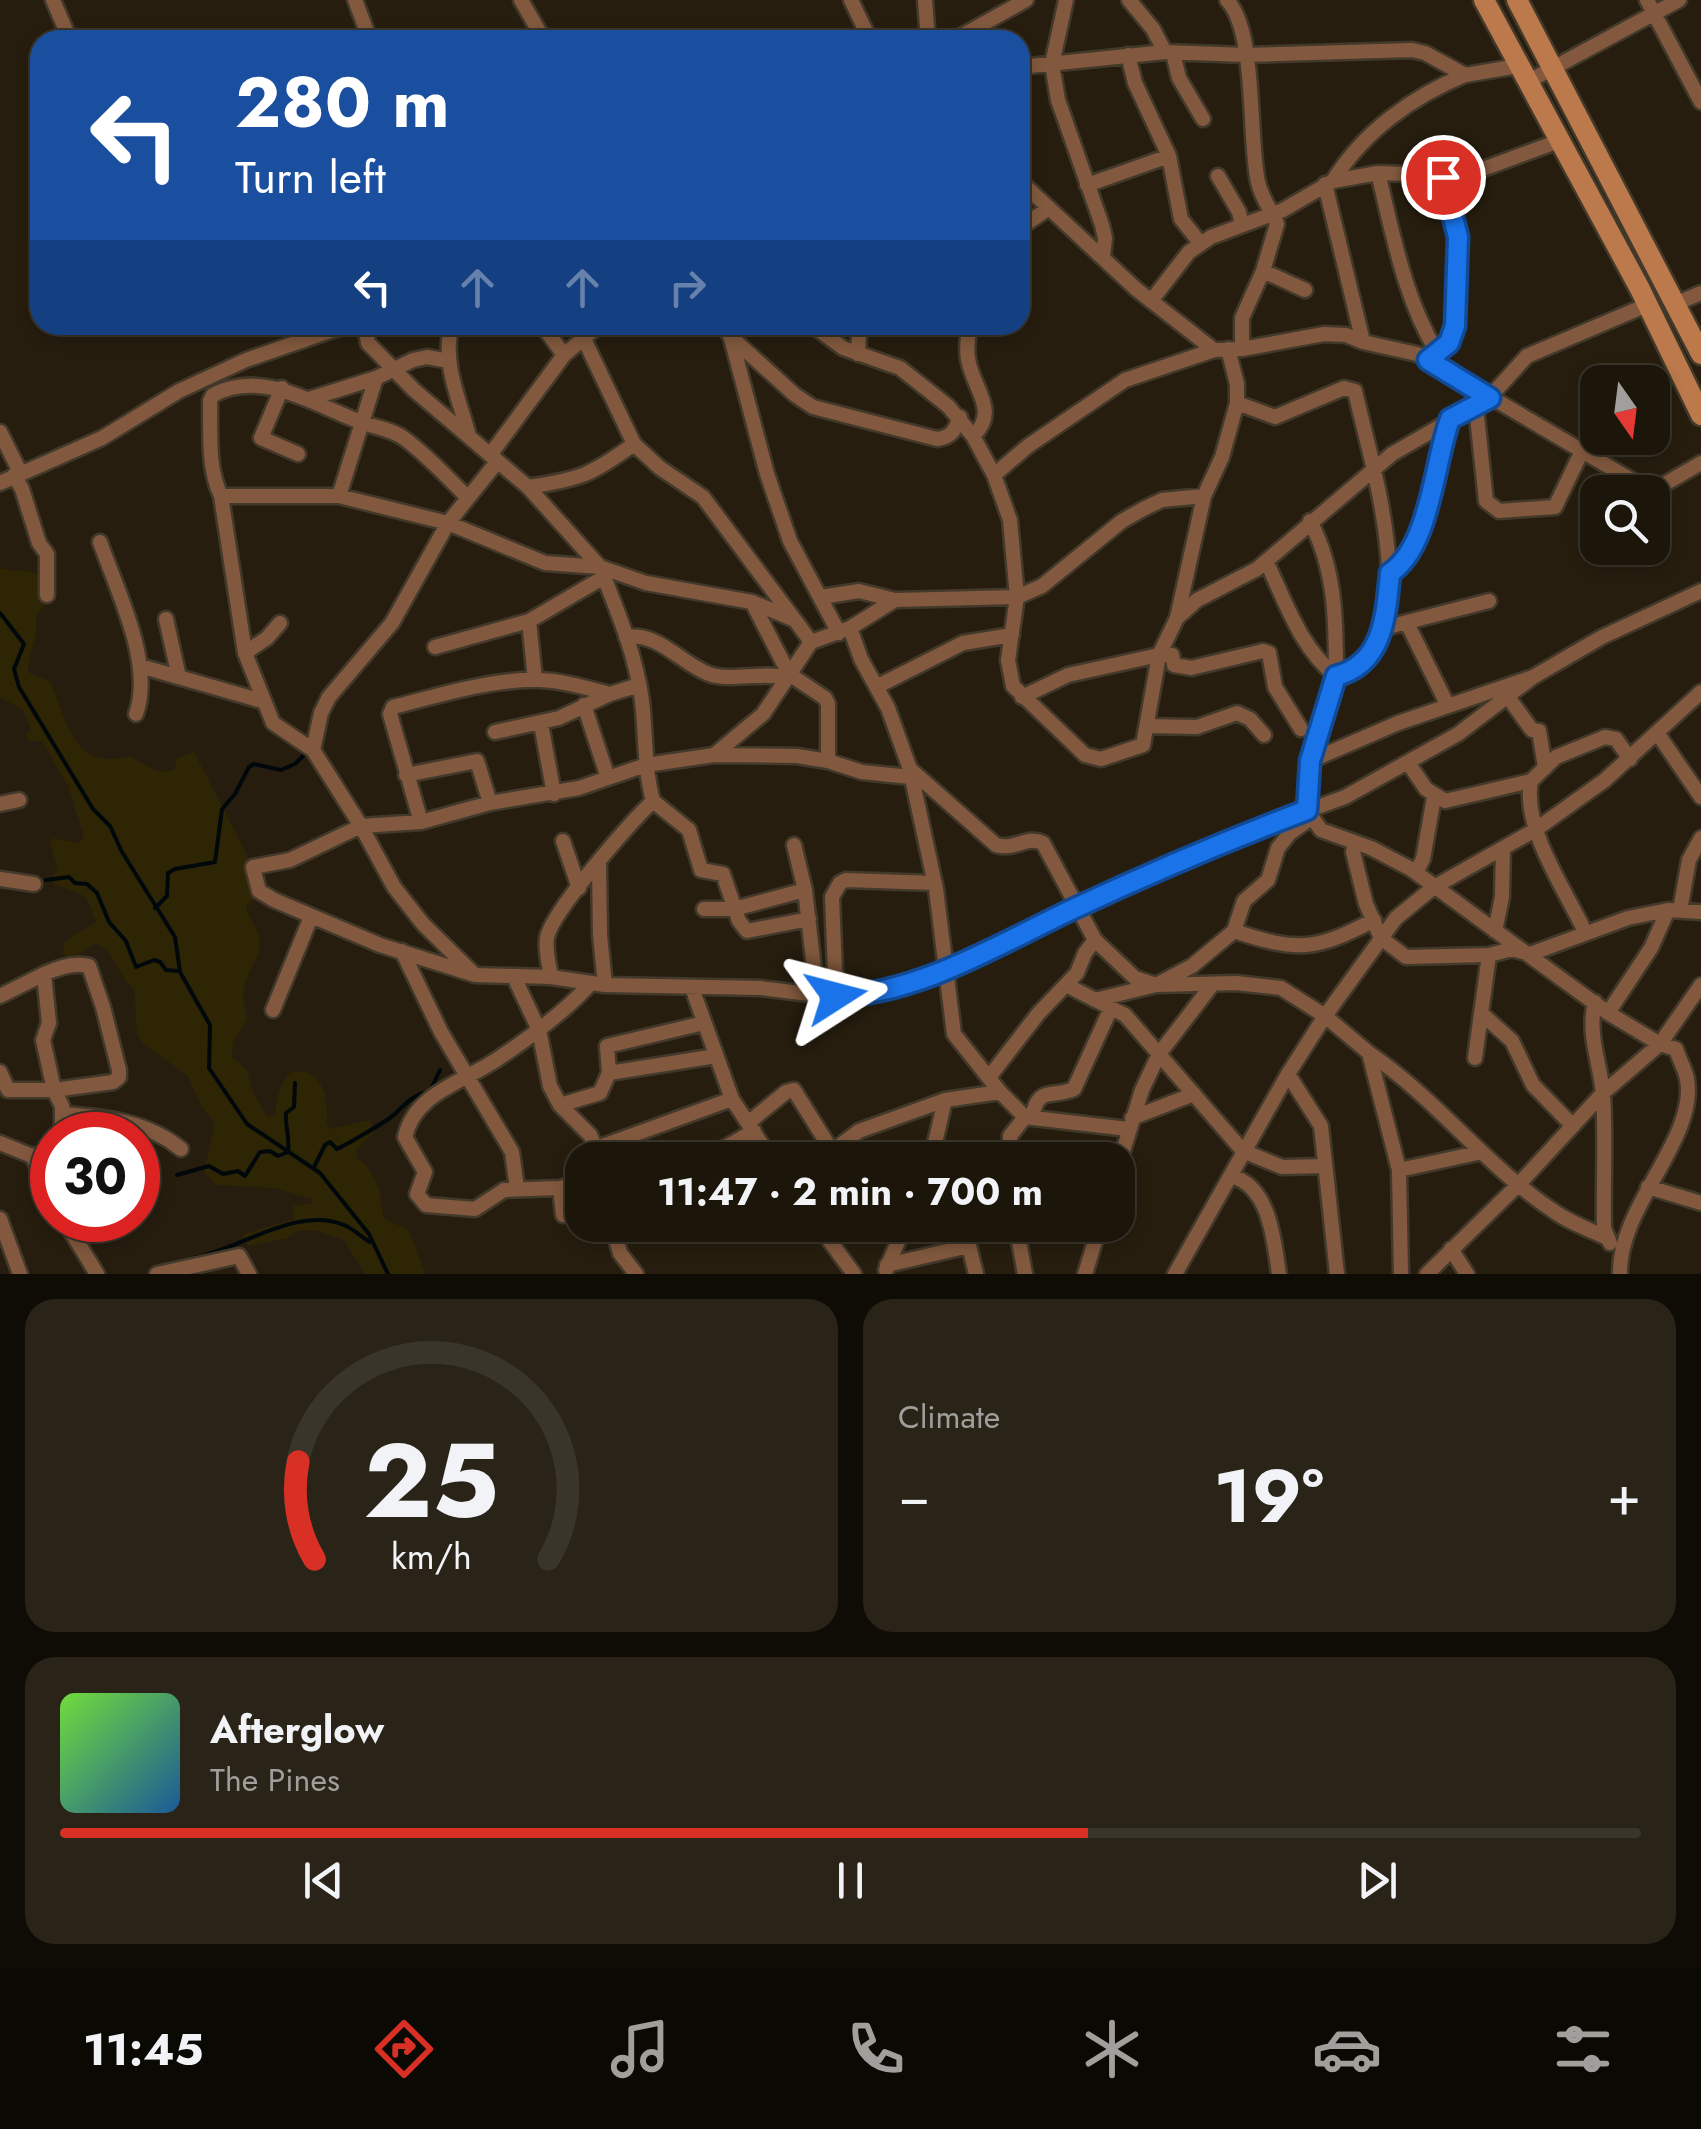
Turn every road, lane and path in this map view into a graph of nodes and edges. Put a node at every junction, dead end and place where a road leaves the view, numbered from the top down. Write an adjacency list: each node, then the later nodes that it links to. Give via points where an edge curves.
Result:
1 (53, 0): 14 (street)
2 (355, 0): 15 (street)
3 (521, 0): 16 (street)
4 (851, 0): 17 (street)
5 (925, 0): 18 (street)
6 (1026, 0): 19 (street)
7 (1066, 0): 23 (street)
8 (1129, 0): 20 (street)
9 (1227, 0): 22 (street)
10 (1484, 0): 26 (main road)
11 (1518, 0): 25 (main road)
12 (1680, 0): 13 (street)
13 (1651, 6): 25 (street); 28 (street)
14 (66, 30)
15 (366, 30)
16 (538, 30)
17 (865, 30)
18 (927, 30)
19 (972, 30)
20 (1170, 52): 21 (street); 22 (street); 29 (street)
21 (1128, 54): 23 (street); 31 (street)
22 (1246, 55): 27 (street, via 1412,50); 39 (street, via 1257,180)
23 (1052, 64): 24 (street); 36 (street)
24 (1030, 65)
25 (1552, 68): 26 (street); 49 (main road)
26 (1523, 74): 27 (street); 30 (main road)
27 (1465, 75): 35 (street, via 1390,119)
28 (1701, 102)
29 (1204, 119)
30 (1559, 141): 34 (street, via 1480,171); 48 (main road)
31 (1169, 156): 36 (street); 42 (street, via 1181,218)
32 (1378, 173): 34 (street); 35 (street); 66 (street, via 1408,291)
33 (1218, 176): 41 (street)
34 (1443, 177): 66 (street, via 1458,237 1454,335)
35 (1329, 182): 39 (street); 61 (street)
36 (1087, 185): 43 (street, via 1105,238)
37 (1030, 190): 38 (street)
38 (1049, 208): 40 (street); 43 (street)
39 (1273, 214): 41 (street); 44 (street, via 1277,224)
40 (1030, 221)
41 (1242, 225): 42 (street)
42 (1200, 244): 47 (street)
43 (1102, 257): 47 (street)
44 (1263, 271): 45 (street); 62 (street)
45 (1306, 290)
46 (1701, 293): 49 (street)
47 (1151, 301): 62 (street)
48 (1647, 304): 73 (street, via 1528,356); 74 (main road)
49 (1675, 304): 64 (main road)
50 (319, 335): 90 (street, via 246,360 92,443)
51 (367, 335): 68 (street)
52 (451, 335): 67 (street)
53 (549, 335): 65 (street)
54 (587, 335): 60 (street)
55 (729, 335): 104 (street, via 790,541)
56 (732, 335): 75 (street, via 813,407 937,439 947,438)
57 (825, 335): 63 (street)
58 (860, 335): 63 (street)
59 (969, 335): 80 (street, via 968,362 986,412)
60 (584, 338): 65 (street); 81 (street)
61 (1363, 342): 62 (street, via 1324,334); 66 (street)
62 (1228, 350): 72 (street); 89 (street, via 1124,380)
63 (858, 354): 75 (street, via 900,368)
64 (1701, 354)
65 (564, 355): 86 (street)
66 (1433, 356): 73 (street)
67 (449, 361): 68 (street, via 427,357); 79 (street)
68 (394, 370): 69 (street); 79 (street)
69 (376, 378): 71 (street); 77 (street)
70 (282, 388): 71 (street); 83 (street, via 261,438); 92 (street, via 213,395 210,447)
71 (309, 399): 77 (street)
72 (1238, 403): 88 (street, via 1275,417 1350,388); 94 (street)
73 (1483, 403): 76 (street); 82 (street); 84 (street, via 1486,501 1499,511 1555,507)
74 (1701, 414)
75 (960, 417): 80 (street)
76 (1450, 419): 88 (street); 101 (street, via 1415,546)
77 (362, 423): 93 (street); 95 (street, via 407,440)
78 (0, 432): 90 (street)
79 (470, 436): 86 (street)
80 (972, 436): 89 (street)
81 (634, 444): 91 (street, via 593,473); 111 (street, via 714,509)
82 (1580, 448)
83 (298, 454)
84 (1580, 455)
85 (1593, 455): 87 (street, via 1648,488)
86 (494, 458): 91 (street); 95 (street)
87 (1701, 463)
88 (1371, 471): 96 (street); 101 (street)
89 (994, 476): 105 (street, via 1010,520)
90 (11, 477): 103 (street, via 47,554)
91 (528, 487): 100 (street)
92 (221, 496): 93 (street); 121 (street)
93 (339, 496): 97 (street)
94 (1204, 496): 105 (street, via 1145,508 1042,586); 109 (street)
95 (468, 498): 97 (street)
96 (1310, 521): 99 (street); 125 (street, via 1332,578)
97 (448, 523): 100 (street, via 545,563); 145 (street, via 392,624 325,704)
98 (100, 542): 123 (street)
99 (1266, 561): 109 (street); 125 (street, via 1306,642)
100 (602, 572): 108 (street); 112 (street); 118 (street)
101 (1390, 573): 115 (street)
102 (1701, 591): 127 (street)
103 (47, 595)
104 (820, 596): 106 (street, via 858,592); 116 (street)
105 (1017, 597): 106 (street); 117 (street)
106 (895, 600): 116 (street)
107 (1489, 601): 114 (street)
108 (752, 602): 111 (street); 124 (street)
109 (1177, 618): 122 (street)
110 (166, 619): 126 (street)
111 (795, 620): 119 (street)
112 (528, 621): 120 (street); 128 (street)
113 (280, 623): 121 (street)
114 (1408, 623): 115 (street); 136 (street)
115 (1384, 628): 125 (street, via 1364,663)
116 (845, 630): 119 (street); 130 (street)
117 (1012, 635): 130 (street, via 963,643); 133 (street, via 1008,671)
118 (626, 637): 124 (street, via 648,636 714,676); 129 (street)
119 (811, 642): 124 (street)
120 (435, 646)
121 (244, 653): 135 (street)
122 (1159, 655): 133 (street, via 1068,675); 140 (street); 141 (street, via 1172,655 1179,668 1269,654 1276,688)
123 (140, 666): 126 (street); 138 (street)
124 (788, 676): 146 (street, via 763,714); 148 (street, via 828,704)
125 (1336, 676): 149 (street)
126 (179, 677): 135 (street)
127 (1533, 677): 134 (street); 136 (street)
128 (534, 680): 132 (street); 154 (street, via 393,707)
129 (639, 686): 132 (street); 151 (street)
130 (878, 686): 153 (street)
131 (1701, 692): 143 (street)
132 (610, 694): 137 (street)
133 (1022, 697): 140 (street, via 1085,756 1144,745)
134 (1508, 697): 150 (street); 152 (street, via 1532,730 1539,730)
135 (262, 701): 145 (street, via 273,723)
136 (1447, 704): 149 (street)
137 (584, 705): 139 (street); 155 (street)
138 (136, 714)
139 (541, 724): 142 (street); 157 (street)
140 (1148, 726): 144 (street, via 1197,727 1237,712)
141 (1301, 729)
142 (495, 732)
143 (1658, 734): 147 (street); 159 (street)
144 (1264, 735)
145 (313, 750): 166 (street)
146 (714, 755): 148 (street); 151 (street)
147 (1630, 758): 152 (street, via 1616,739 1606,737); 167 (street)
148 (828, 761): 153 (street, via 862,772)
149 (1310, 761): 164 (street)
150 (1409, 764): 158 (street); 164 (street)
151 (646, 766): 155 (street); 161 (street)
152 (1545, 767): 156 (street)
153 (910, 773): 176 (street); 181 (street, via 996,845 1044,843)
154 (406, 774): 163 (street, via 477,761); 165 (street)
155 (608, 778): 157 (street)
156 (1531, 781): 158 (street, via 1456,801); 167 (street)
157 (554, 794): 163 (street)
158 (1434, 796): 174 (street, via 1423,859)
159 (1701, 797)
160 (19, 800): 162 (street)
161 (653, 801): 173 (street); 183 (street, via 689,830 701,870 722,874)
162 (0, 804)
163 (490, 804): 165 (street)
164 (1309, 814): 170 (street, via 1321,830); 181 (street, via 1242,835); 189 (street, via 1278,848 1268,880 1244,901)
165 (421, 822): 166 (street)
166 (360, 826): 186 (street, via 290,860 253,866 259,891); 199 (street, via 394,888)
167 (1535, 830): 172 (street); 191 (street)
168 (1701, 838): 184 (street)
169 (562, 841): 179 (street)
170 (1355, 843): 174 (street); 188 (street)
171 (794, 845): 180 (street)
172 (1504, 848): 178 (street); 190 (street)
173 (599, 862): 179 (street); 202 (street)
174 (1411, 868): 178 (street)
175 (0, 879): 177 (street)
176 (935, 883): 197 (street); 210 (street, via 840,882 832,896)
177 (34, 884)
178 (1434, 887): 190 (street); 192 (street)
179 (578, 888): 200 (street, via 550,928)
180 (805, 890): 183 (street); 187 (street)
181 (1078, 907): 193 (street); 197 (street)
182 (704, 909): 183 (street)
183 (734, 910): 187 (street, via 747,931)
184 (1674, 910): 185 (street); 191 (street); 215 (street)
185 (1701, 912)
186 (311, 917): 194 (street); 214 (street)
187 (808, 918): 208 (street)
188 (1374, 920): 189 (street, via 1305,947); 192 (street)
189 (1234, 931): 205 (street)
190 (1495, 931): 195 (street)
191 (1585, 932): 195 (street)
192 (1381, 938): 196 (street, via 1406,957); 217 (street)
193 (1096, 940): 203 (street); 205 (street, via 1135,978)
194 (402, 951): 199 (street); 228 (street)
195 (1530, 954): 196 (street, via 1512,949); 212 (street)
196 (1489, 956): 216 (street)
197 (945, 970): 210 (street, via 866,994); 229 (street, via 954,1034)
198 (44, 974): 209 (street); 231 (street, via 49,1023 42,1040); 231 (street, via 76,964 92,970 119,1070 113,1082)
199 (475, 975): 201 (street)
200 (550, 977): 201 (street); 202 (street)
201 (514, 978): 219 (street)
202 (598, 984): 206 (street); 219 (street)
203 (1066, 985): 211 (street); 229 (street)
204 (1212, 985): 205 (street); 217 (street, via 1282,988); 222 (street)
205 (1156, 986): 211 (street)
206 (692, 988): 208 (street); 218 (street)
207 (1699, 990): 220 (street)
208 (817, 995): 210 (street)
209 (0, 996)
210 (836, 996)
211 (1095, 1000): 213 (street)
212 (1595, 1002): 215 (street); 234 (street, via 1592,1038)
213 (1111, 1008): 222 (street); 240 (street, via 1074,1089 1042,1095)
214 (273, 1010)
215 (1608, 1012): 220 (street)
216 (1481, 1013): 224 (street); 242 (street, via 1512,1041 1534,1085)
217 (1324, 1016): 221 (street); 227 (street)
218 (704, 1023): 223 (street); 226 (street, via 607,1046)
219 (538, 1030): 228 (street); 238 (street)
220 (1660, 1044): 230 (street, via 1676,1050); 234 (street)
221 (1369, 1053): 257 (street); 260 (street)
222 (1159, 1054): 235 (street); 241 (street)
223 (716, 1056): 226 (street); 236 (street)
224 (1475, 1058)
225 (0, 1072): 231 (street, via 8,1090)
226 (609, 1074): 238 (street, via 600,1094)
227 (1288, 1074): 256 (street); 259 (street, via 1321,1126)
228 (467, 1076): 265 (street, via 512,1152); 265 (street, via 426,1100 405,1132 426,1175 418,1199 474,1209)
229 (990, 1076): 233 (street)
230 (1687, 1079): 232 (street); 264 (street, via 1685,1113)
231 (54, 1090): 239 (street)
232 (1701, 1090)
233 (1000, 1092): 237 (street); 240 (street)
234 (1603, 1092): 242 (street); 270 (street)
235 (1194, 1094): 241 (street); 256 (street)
236 (732, 1099): 243 (street); 246 (street)
237 (946, 1100): 250 (street); 251 (street)
238 (560, 1105): 245 (street)
239 (61, 1112)
240 (1028, 1117): 241 (street); 252 (street)
241 (1130, 1124): 253 (street)
242 (1572, 1126): 262 (street)
243 (751, 1127): 247 (street); 248 (street); 249 (street, via 794,1090)
244 (160, 1137): 255 (street)
245 (593, 1142)
246 (628, 1142)
247 (729, 1142)
248 (761, 1142)
249 (820, 1142)
250 (844, 1142)
251 (936, 1142)
252 (1010, 1142)
253 (1125, 1142)
254 (0, 1143): 258 (street)
255 (181, 1149)
256 (1243, 1151): 259 (street, via 1282,1167); 261 (street)
257 (1482, 1152): 260 (street); 262 (street)
258 (30, 1155)
259 (1324, 1166): 293 (street)
260 (1399, 1170): 294 (street)
261 (1231, 1176): 291 (street); 292 (street, via 1244,1180 1260,1201 1273,1230)
262 (1518, 1184): 270 (street); 279 (street)
263 (565, 1187): 266 (street)
264 (1648, 1187): 267 (street); 280 (street)
265 (516, 1188): 266 (street)
266 (560, 1188): 268 (street)
267 (1701, 1203)
268 (565, 1215)
269 (0, 1219): 282 (street)
270 (1607, 1238): 280 (street)
271 (77, 1242): 283 (street)
272 (617, 1242): 286 (street)
273 (830, 1242): 287 (street)
274 (898, 1242): 281 (street)
275 (968, 1242): 278 (street)
276 (1019, 1242): 289 (street)
277 (1095, 1242): 290 (street)
278 (969, 1246): 281 (street); 288 (street)
279 (1452, 1249): 295 (street); 296 (street)
280 (1619, 1256): 297 (street)
281 (886, 1270)
282 (20, 1274)
283 (97, 1274)
284 (157, 1274): 285 (street, via 239,1256)
285 (249, 1274)
286 (636, 1274)
287 (854, 1274)
288 (976, 1274)
289 (1025, 1274)
290 (1085, 1274)
291 (1174, 1274)
292 (1279, 1274)
293 (1337, 1274)
294 (1401, 1274)
295 (1427, 1274)
296 (1467, 1274)
297 (1620, 1274)

